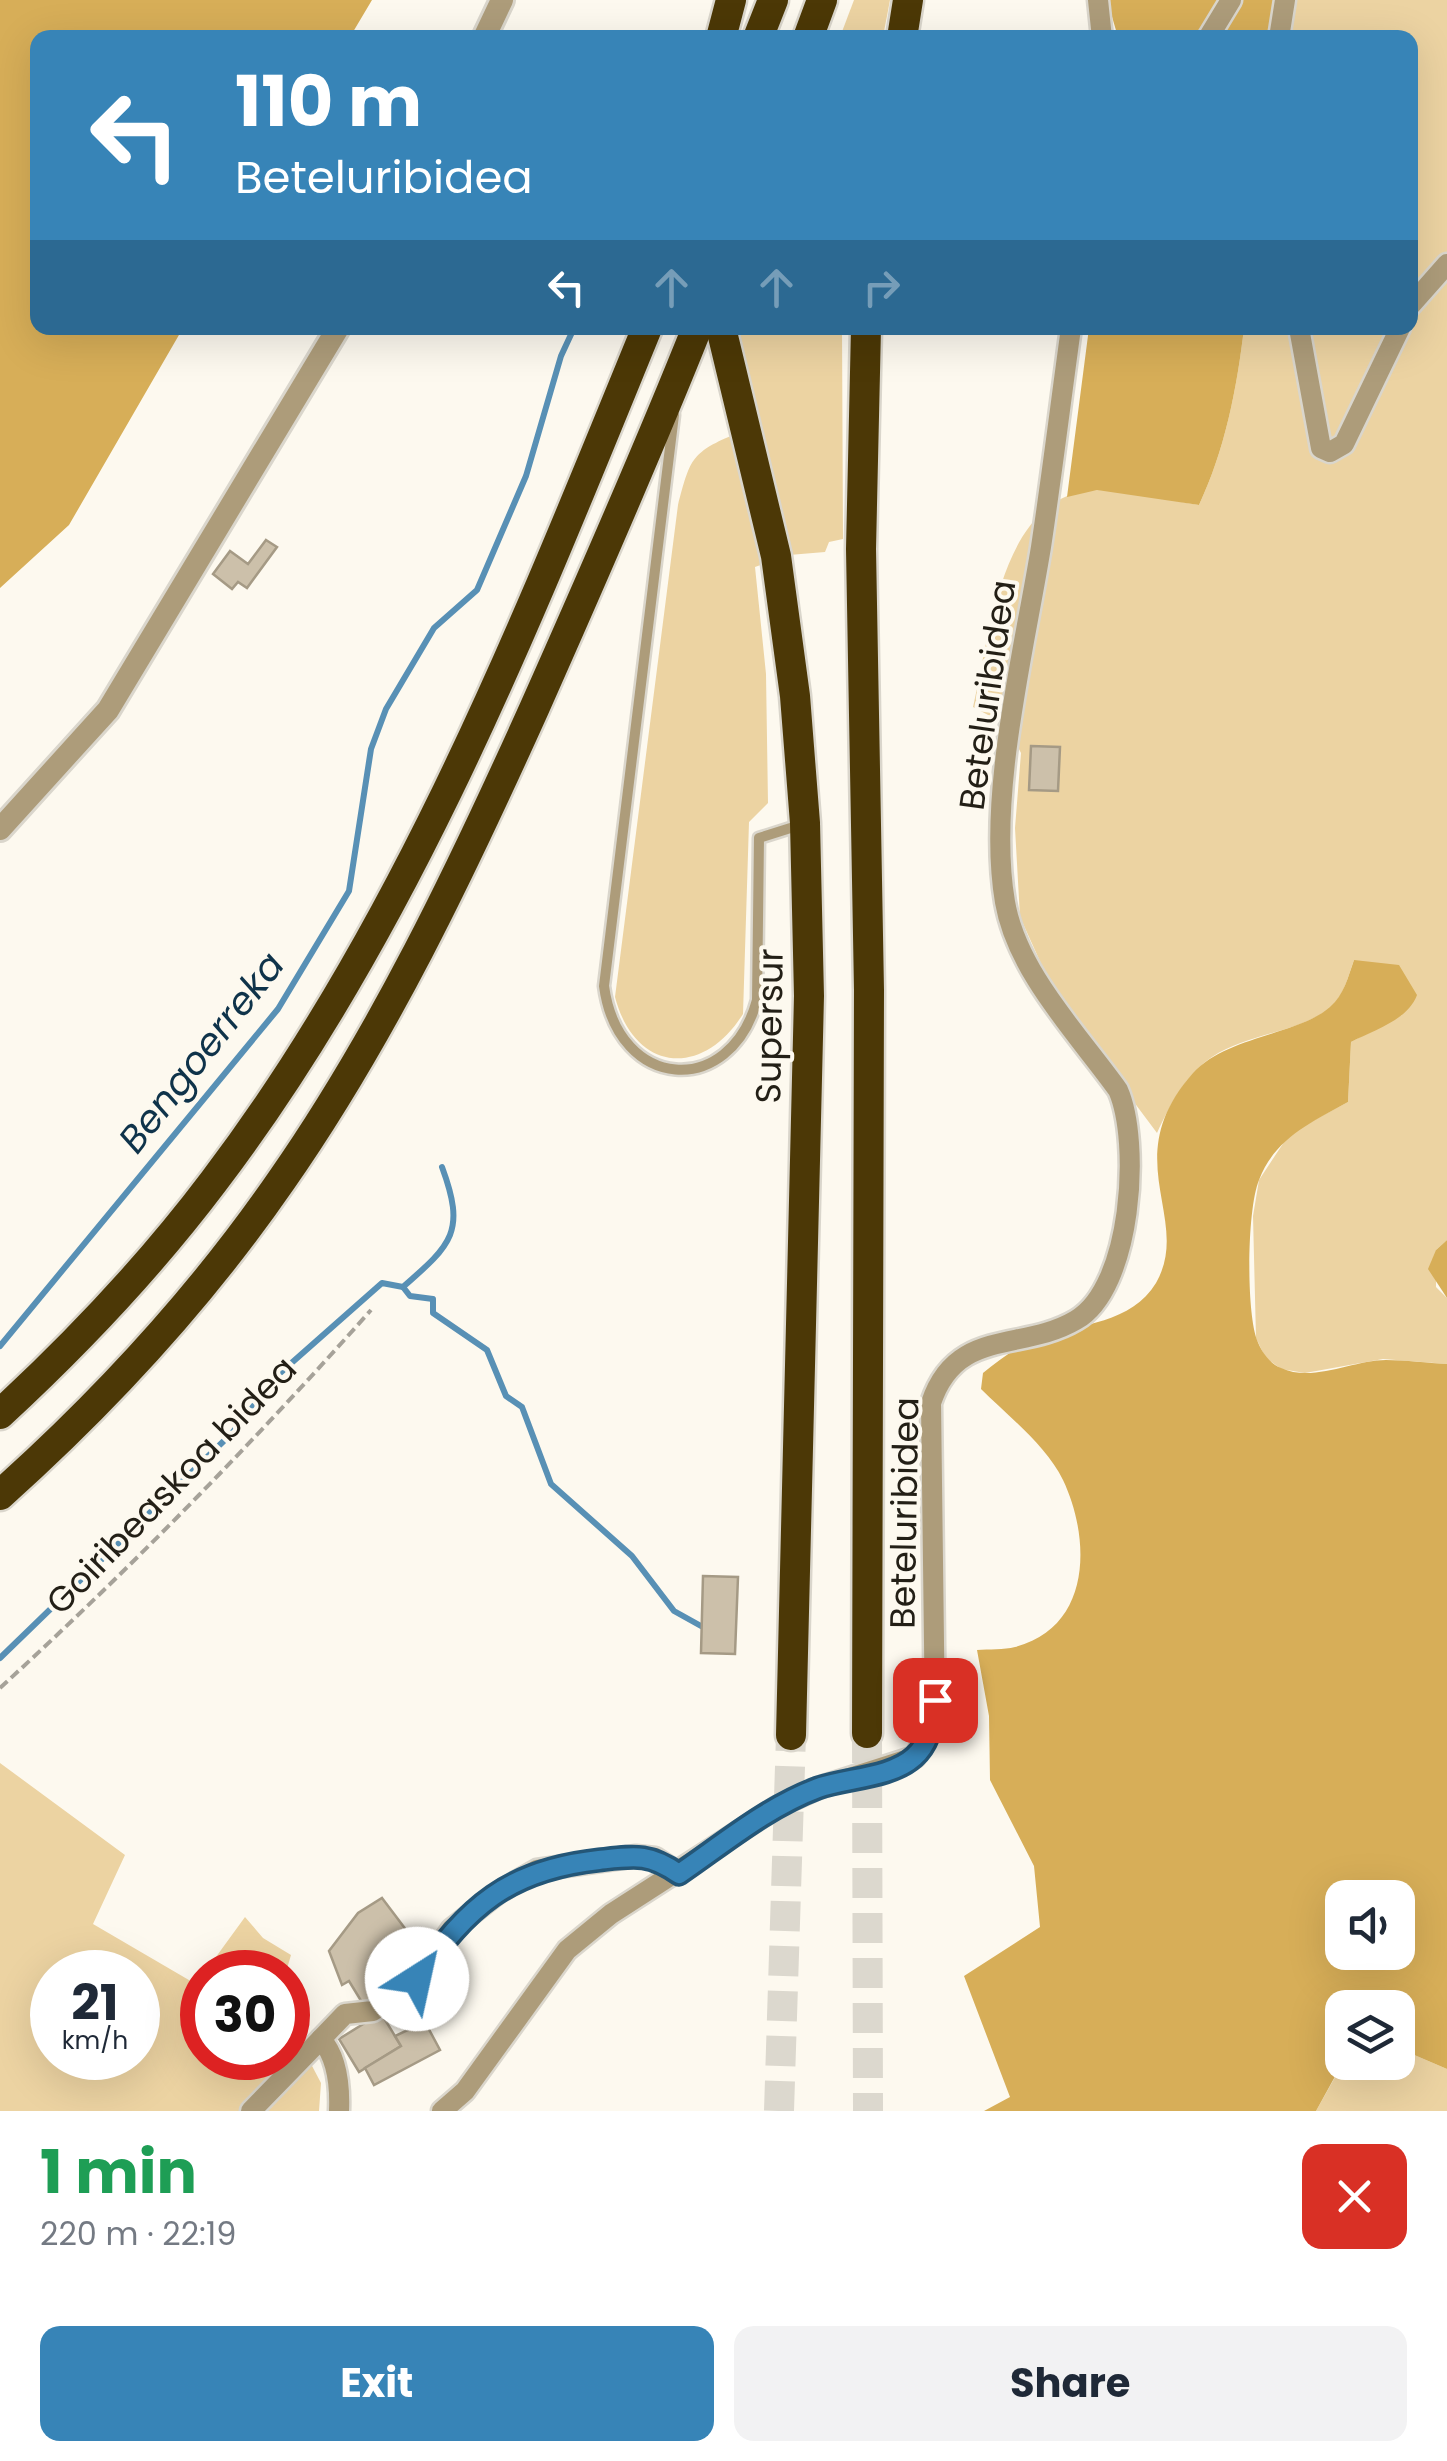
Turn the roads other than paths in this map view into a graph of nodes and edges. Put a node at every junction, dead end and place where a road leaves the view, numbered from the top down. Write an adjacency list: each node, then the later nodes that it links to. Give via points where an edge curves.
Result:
1 (502, 0): 9 (street)
2 (731, 0): 10 (highway)
3 (772, 0): 11 (highway)
4 (822, 0): 12 (highway)
5 (908, 0): 13 (highway)
6 (1098, 0): 14 (street)
7 (1230, 0): 15 (street)
8 (1285, 0): 16 (street)
9 (488, 30)
10 (723, 30)
11 (761, 30)
12 (811, 30)
13 (903, 30)
14 (1101, 30)
15 (1213, 30)
16 (1280, 30)
17 (1447, 264): 18 (street)
18 (1418, 297)
19 (334, 335): 29 (street, via 108,710)
20 (644, 335): 30 (highway, via 461,756 328,1013 246,1137 153,1258)
21 (694, 335): 27 (highway)
22 (723, 335): 28 (highway, Supersur, via 776,556)
23 (866, 335): 32 (highway, via 861,549 869,1029)
24 (1070, 335): 34 (street, Beteluribidea, via 1011,716 1002,830 1005,904 1038,984 1118,1090 1126,1110 1129,1207 1113,1264 1080,1318 981,1346 938,1383 931,1403 935,1710 915,1757 776,1807)
25 (1300, 335): 26 (street, via 1316,431 1321,448 1330,452 1344,444)
26 (1397, 335)
27 (680, 371): 28 (lane, via 604,986 619,1037 638,1056 676,1070 708,1063 750,1024 757,1000 759,838); 31 (highway, via 457,875 322,1117 266,1202 167,1327)
28 (805, 823): 33 (highway, Supersur, via 809,996)
29 (0, 829)
30 (0, 1414)
31 (0, 1495)
32 (867, 1732)
33 (791, 1734)
34 (679, 1874): 35 (street, via 655,1858 636,1856 537,1870 452,1929 417,1979 374,2011 345,2014); 38 (street, Beteluribidea, via 611,1914 567,1950 465,2092)
35 (321, 2039): 36 (street); 37 (street, via 340,2086)
36 (250, 2111)
37 (340, 2111)
38 (442, 2111)

